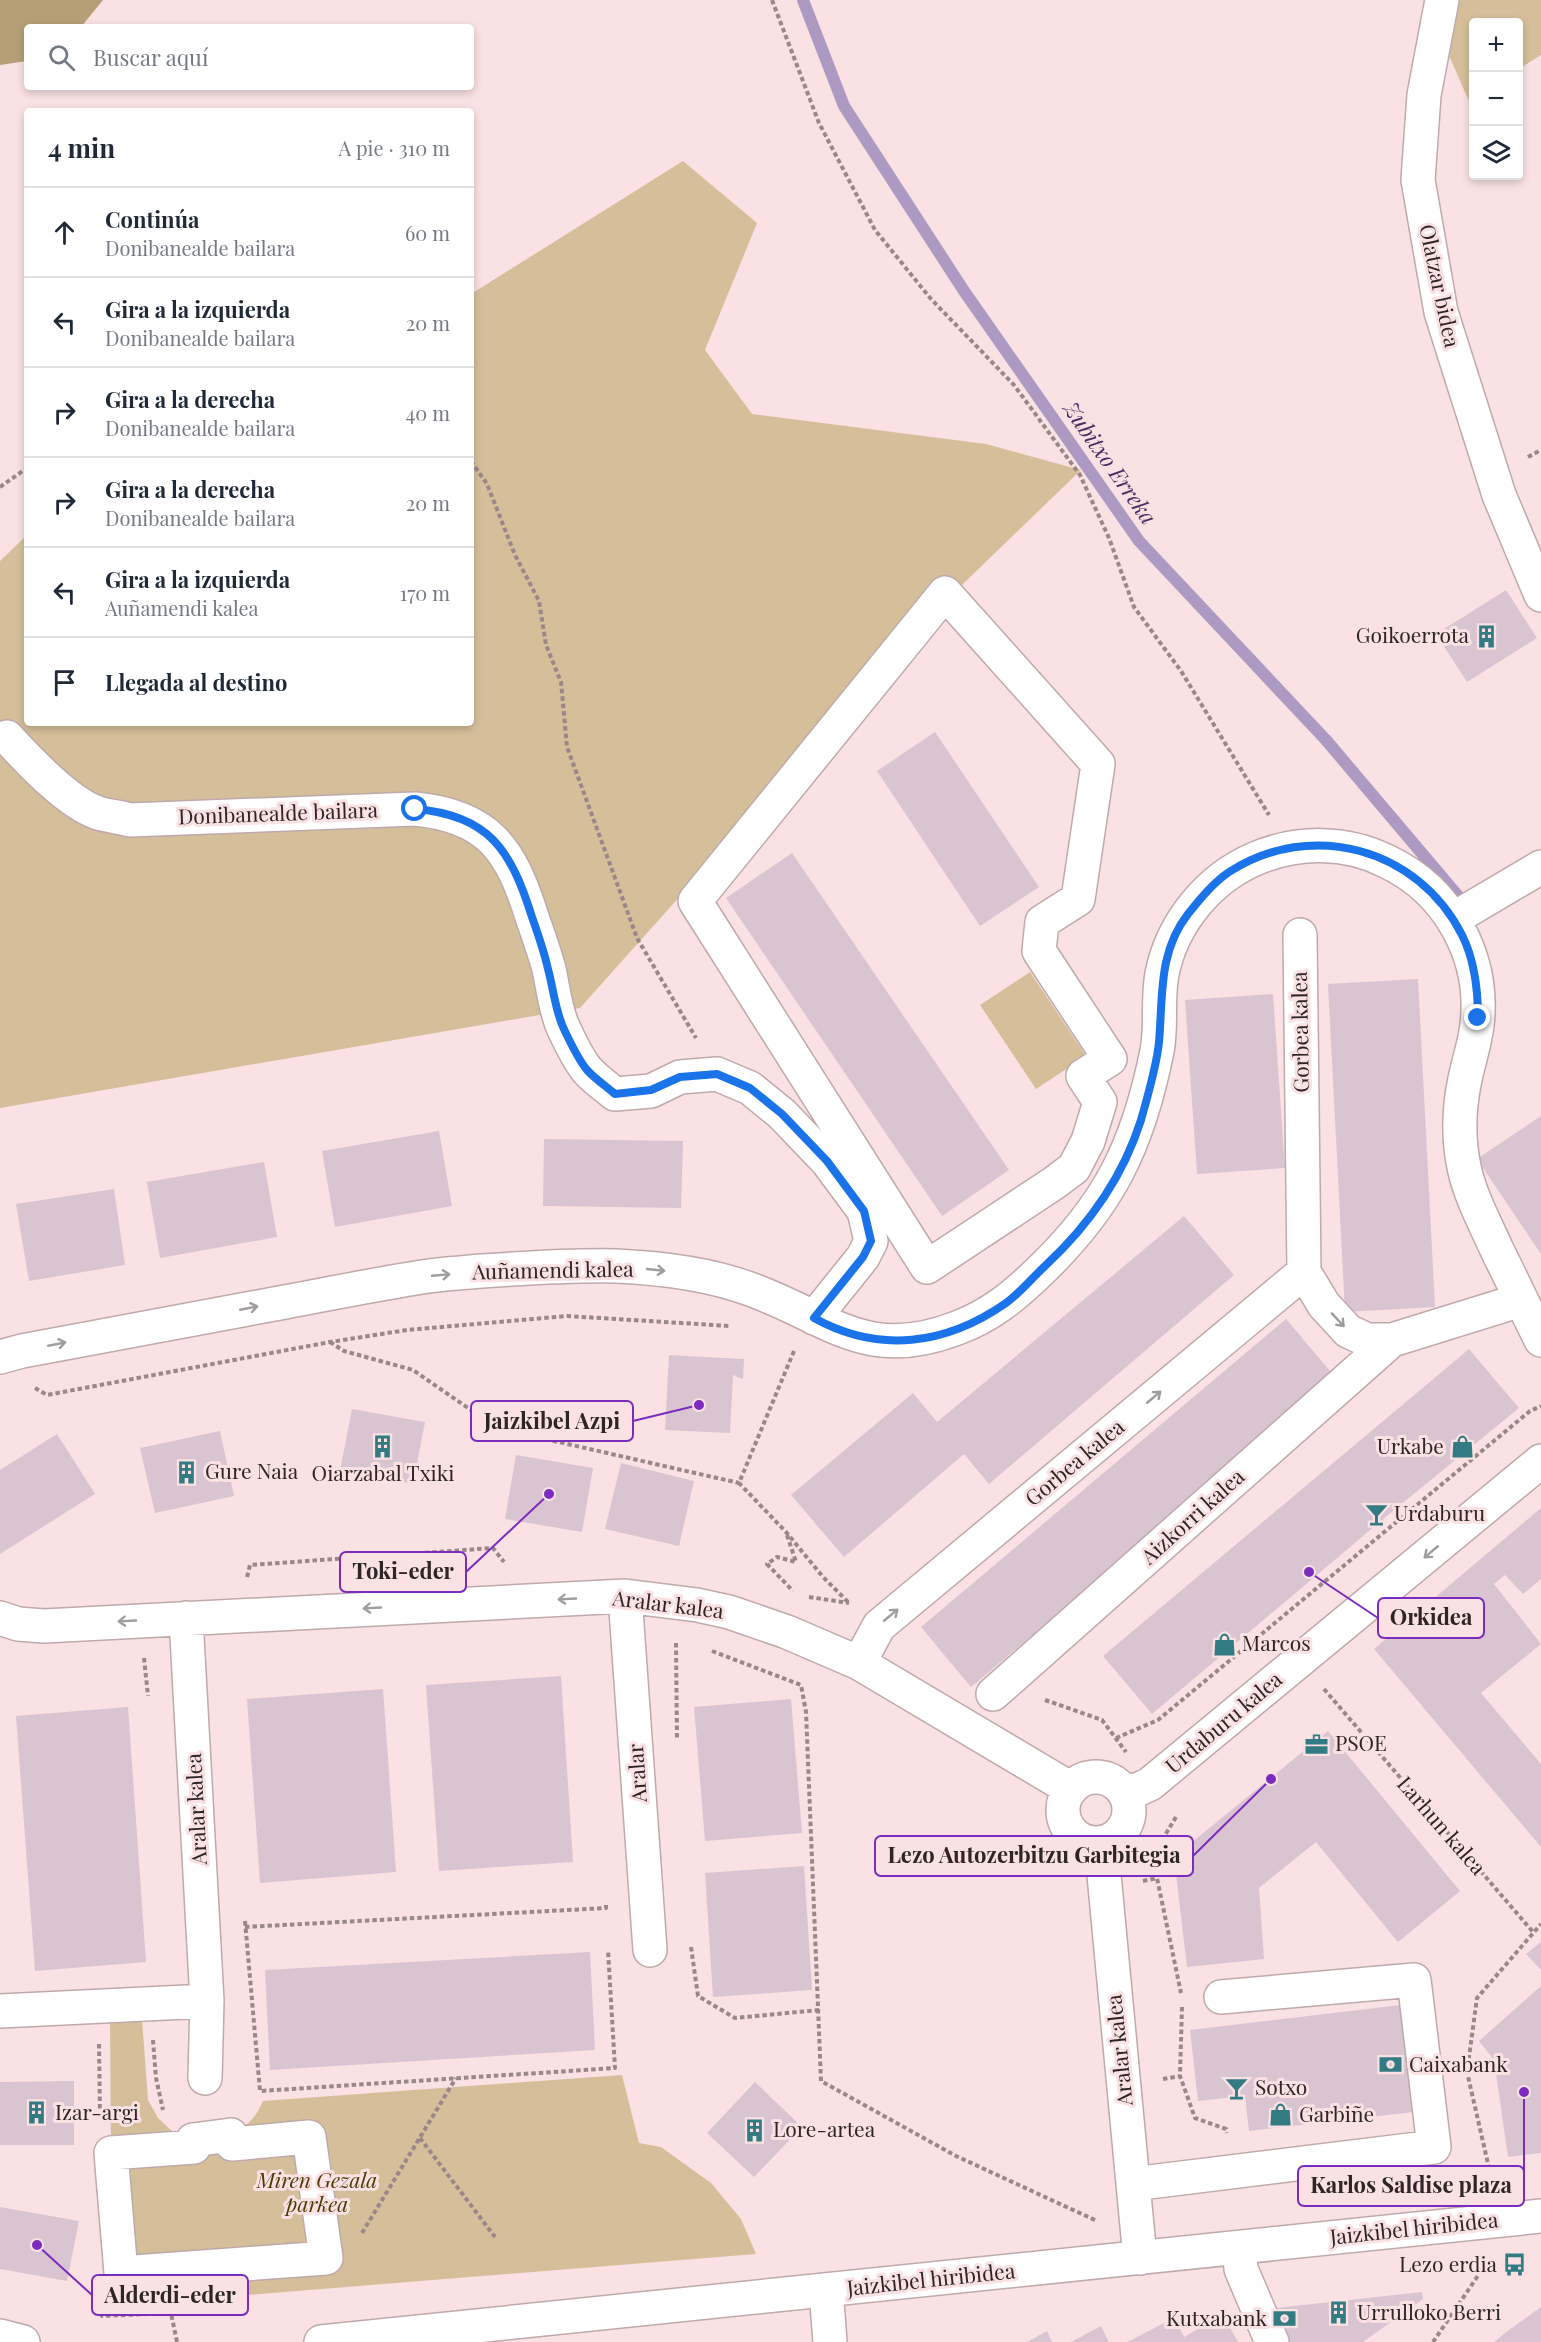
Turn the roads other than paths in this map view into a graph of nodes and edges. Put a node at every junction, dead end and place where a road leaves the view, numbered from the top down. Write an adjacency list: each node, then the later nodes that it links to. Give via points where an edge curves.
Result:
1 (1442, 0): 2 (street, Olatzar bidea, via 1424,95 1418,180 1441,312 1499,495)
2 (1541, 595)
3 (7, 737): 10 (street, Donibanealde bailara, via 35,768 68,795 96,813 130,820 415,809 438,811 481,829 498,844 521,883 547,962 562,1025 587,1070 615,1094 651,1090 680,1077 717,1074 750,1088 782,1114 827,1161 864,1211 871,1241 863,1257)
4 (1541, 867): 5 (street)
5 (1453, 919): 9 (street, Auñamendi kalea, via 1474,966 1478,997 1474,1045 1460,1108 1464,1166 1471,1192); 10 (street, Auñamendi kalea, via 1428,888 1403,869 1376,855 1346,848 1315,845 1285,849 1255,858 1228,873 1185,917 1171,944 1162,975 1159,1044 1141,1120 1110,1187 1068,1245 1008,1301 936,1335 892,1342 861,1337)
6 (1300, 935): 8 (street, Gorbea kalea)
7 (927, 1267): 7 (street, via 695,901 945,593 1098,764 1078,899 1042,922 1039,951 1110,1059 1083,1076 1100,1102 1088,1142 1074,1168)
8 (1304, 1272): 11 (street, one-way to 11, via 1324,1305 1348,1330 1367,1340); 18 (street, Gorbea kalea, one-way to 8, via 879,1626)
9 (1521, 1300): 11 (street); 12 (street, Auñamendi kalea)
10 (814, 1318): 13 (street, Auñamendi kalea, one-way to 10, via 421,1276 518,1269 616,1266 707,1275 749,1288)
11 (1392, 1340): 19 (street, Aizkorri kalea)
12 (1541, 1340)
13 (0, 1357)
14 (1541, 1461): 21 (street, Urdaburu kalea, one-way to 21, via 1150,1784)
15 (625, 1596): 17 (street, Aralar kalea, one-way to 17); 18 (street, Aralar kalea, via 729,1612); 23 (street, Aralar)
16 (0, 1618): 17 (street, Aralar kalea, one-way to 16, via 44,1626)
17 (186, 1618): 25 (street, Aralar kalea)
18 (859, 1663): 20 (street, Aralar kalea)
19 (993, 1694)
20 (1071, 1789): 21 (street, via 1079,1782 1097,1777); 22 (street, via 1065,1798 1064,1821 1079,1839)
21 (1123, 1791): 22 (street, via 1128,1801 1127,1823 1112,1840)
22 (1101, 1843): 28 (street, Aralar kalea)
23 (650, 1950)
24 (1221, 1997): 28 (street, via 1414,1980 1434,2147)
25 (207, 2001): 26 (street); 27 (street, Aralar kalea)
26 (0, 2011)
27 (205, 2079)
28 (1133, 2184): 31 (street, Aralar kalea)
29 (1541, 2216): 30 (street, Jaizkibel hiribidea)
30 (1239, 2248): 31 (street, Jaizkibel hiribidea); 38 (street, via 1241,2269)
31 (1139, 2249): 33 (street, Jaizkibel hiribidea)
32 (121, 2273): 32 (street, via 327,2258 309,2137 232,2144 231,2134 193,2140 194,2148 111,2153)
33 (826, 2290): 36 (street, Jaizkibel hiribidea); 37 (street)
34 (0, 2336): 35 (street)
35 (23, 2342)
36 (321, 2342)
37 (830, 2342)
38 (1272, 2342)

